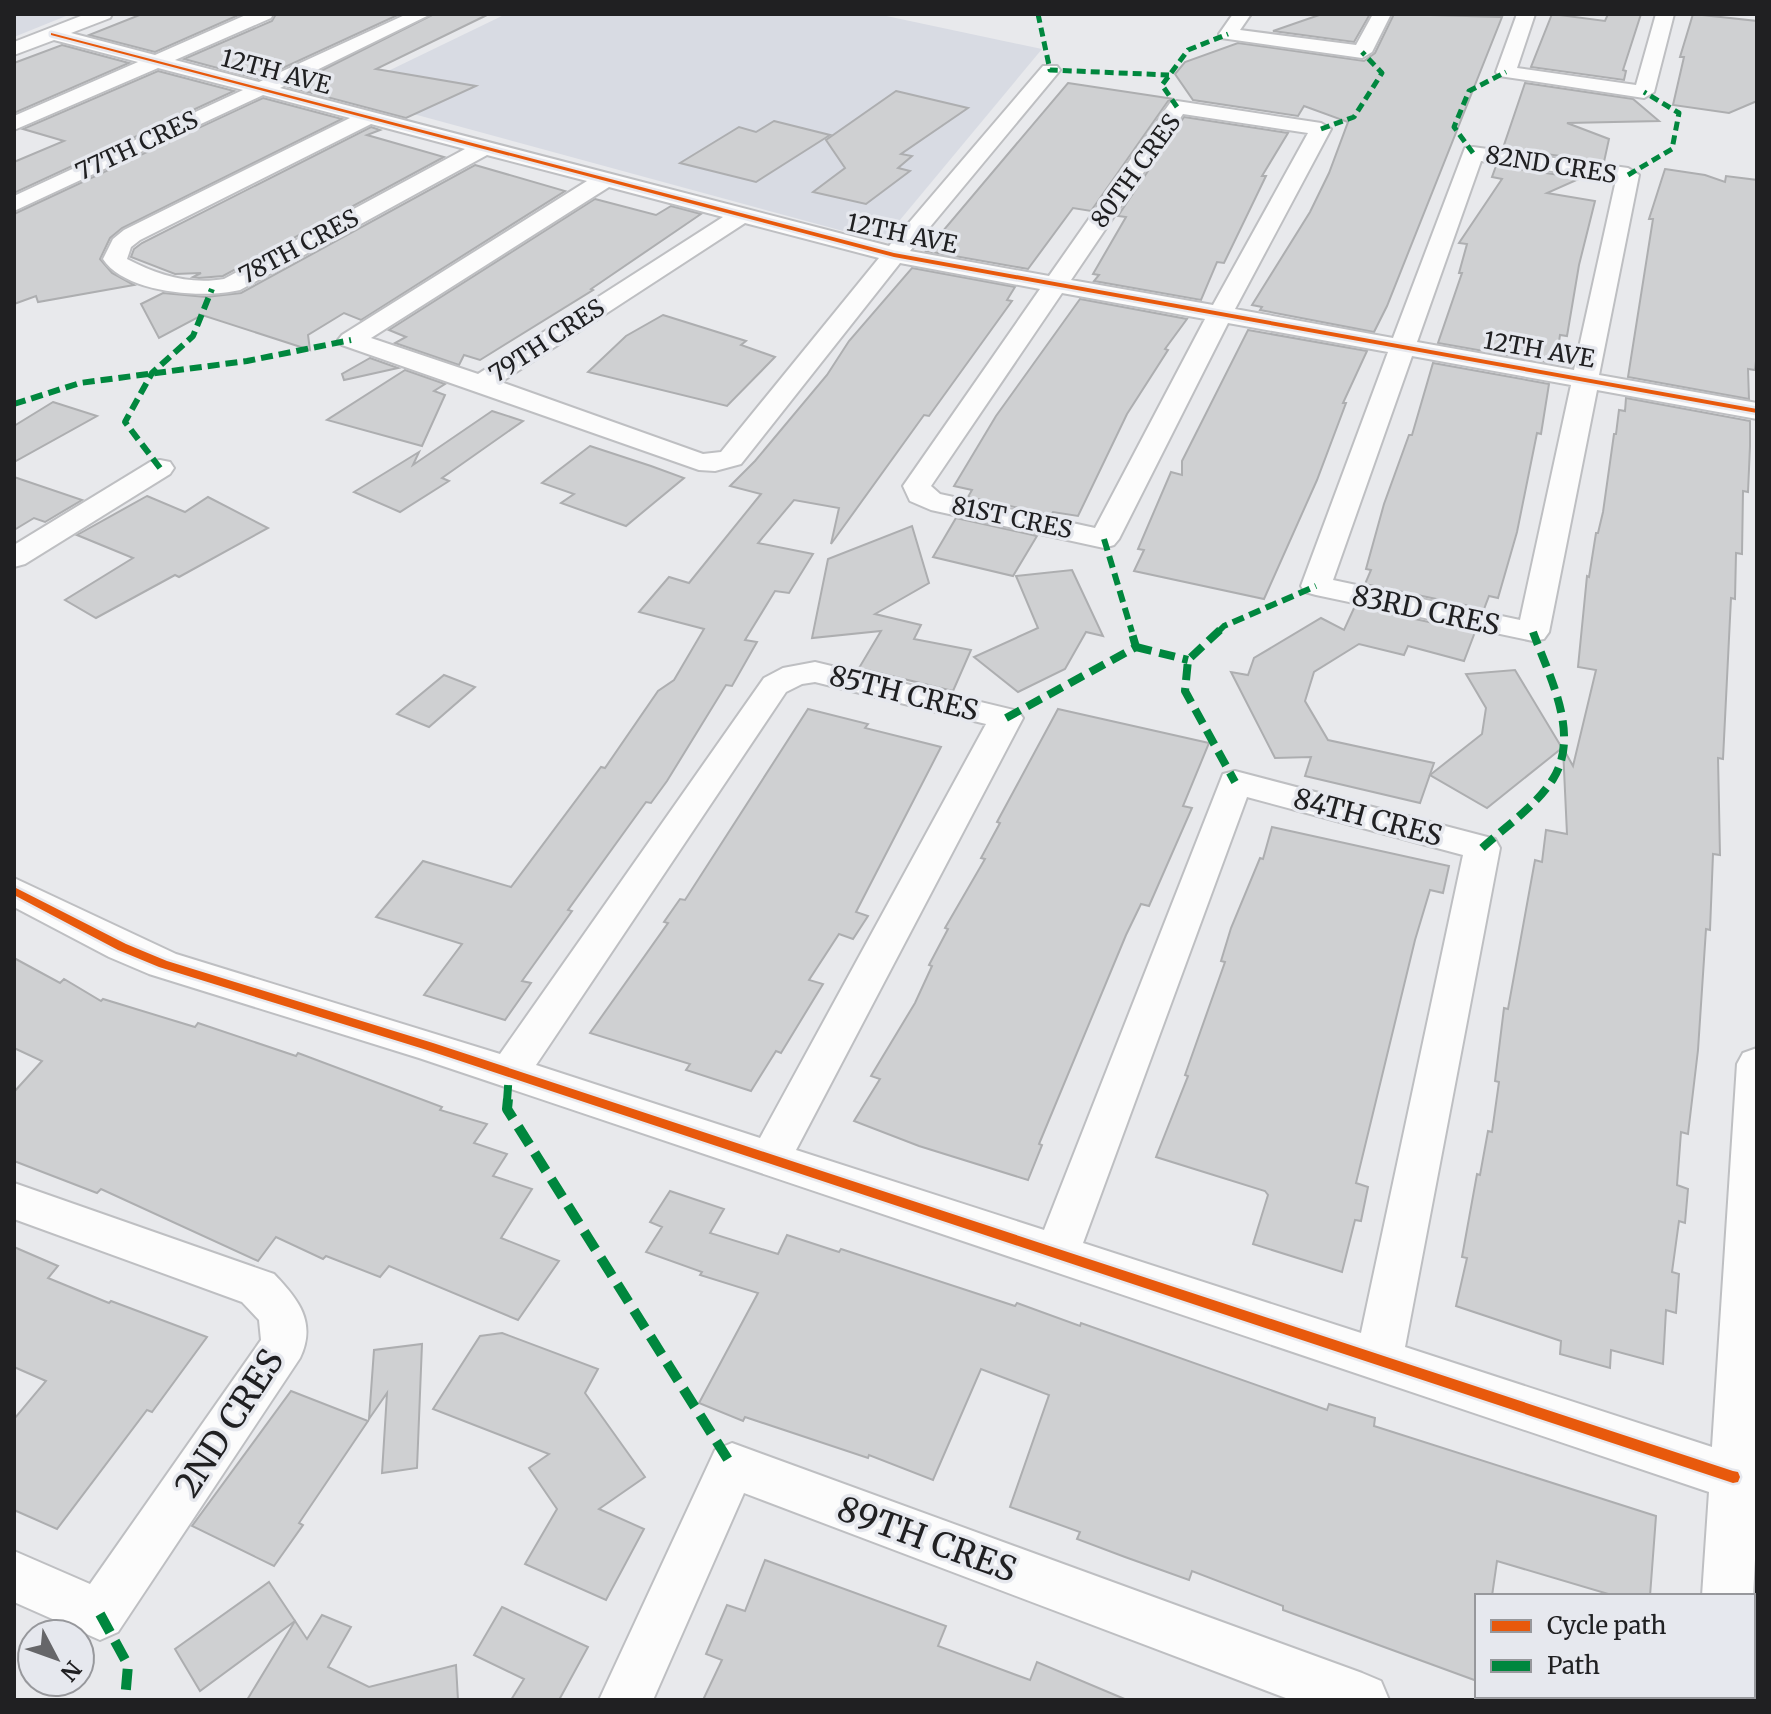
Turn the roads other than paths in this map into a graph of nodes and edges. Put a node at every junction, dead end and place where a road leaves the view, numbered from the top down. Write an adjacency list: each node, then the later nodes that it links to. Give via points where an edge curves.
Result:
1 (103, 14): 8 (street)
2 (264, 14): 10 (street)
3 (422, 14): 12 (street, 77TH CRES)
4 (1242, 14): 5 (street, via 1228,34 1362,52)
5 (1382, 14)
6 (1526, 14): 7 (street, via 1506,72 1644,92)
7 (1665, 14)
8 (53, 34): 9 (street); 10 (street, 12TH AVE)
9 (14, 49)
10 (156, 60): 12 (street, 12TH AVE); 14 (street)
11 (1050, 70): 19 (street)
12 (260, 88): 13 (street, 12TH AVE); 17 (street, 77TH CRES)
13 (369, 117): 15 (street, 12TH AVE); 15 (street, 78TH CRES, via 132,235 115,259 182,289 231,285)
14 (14, 124)
15 (483, 148): 16 (street, 12TH AVE)
16 (606, 179): 18 (street, 12TH AVE); 24 (street, 79TH CRES, via 351,340)
17 (14, 204)
18 (740, 216): 19 (street, 12TH AVE); 24 (street, 79TH CRES)
19 (894, 255): 20 (street, 12TH AVE); 24 (street, via 731,458 715,463 699,462)
20 (1055, 286): 21 (street, 12TH AVE); 21 (street, 80TH CRES, via 1177,107 1321,129); 21 (street, 81ST CRES, via 917,486 920,495 1104,539)
21 (1220, 314): 22 (street, 12TH AVE)
22 (1403, 346): 23 (street, 12TH AVE); 23 (street, 82ND CRES, via 1473,153 1628,175); 23 (street, 83RD CRES, via 1316,586 1533,632)
23 (1586, 379): 25 (street, 12TH AVE)
24 (481, 384)
25 (1757, 411)
26 (160, 468): 27 (street)
27 (14, 558)
28 (14, 891): 30 (street, via 163,964)
29 (1757, 1064): 35 (street)
30 (509, 1073): 31 (street); 31 (street, 85TH CRES, via 775,685 815,672 1006,718)
31 (770, 1159): 33 (street)
32 (14, 1201): 36 (street, 2ND CRES, via 258,1288 281,1312 284,1344 100,1614)
33 (1057, 1254): 34 (street); 34 (street, 84TH CRES, via 1235,782 1482,848)
34 (1379, 1360): 35 (street)
35 (1733, 1477): 37 (street)
36 (14, 1576)
37 (1728, 1594)
38 (626, 1700): 39 (street, 89TH CRES, via 732,1466)
39 (1362, 1700)

